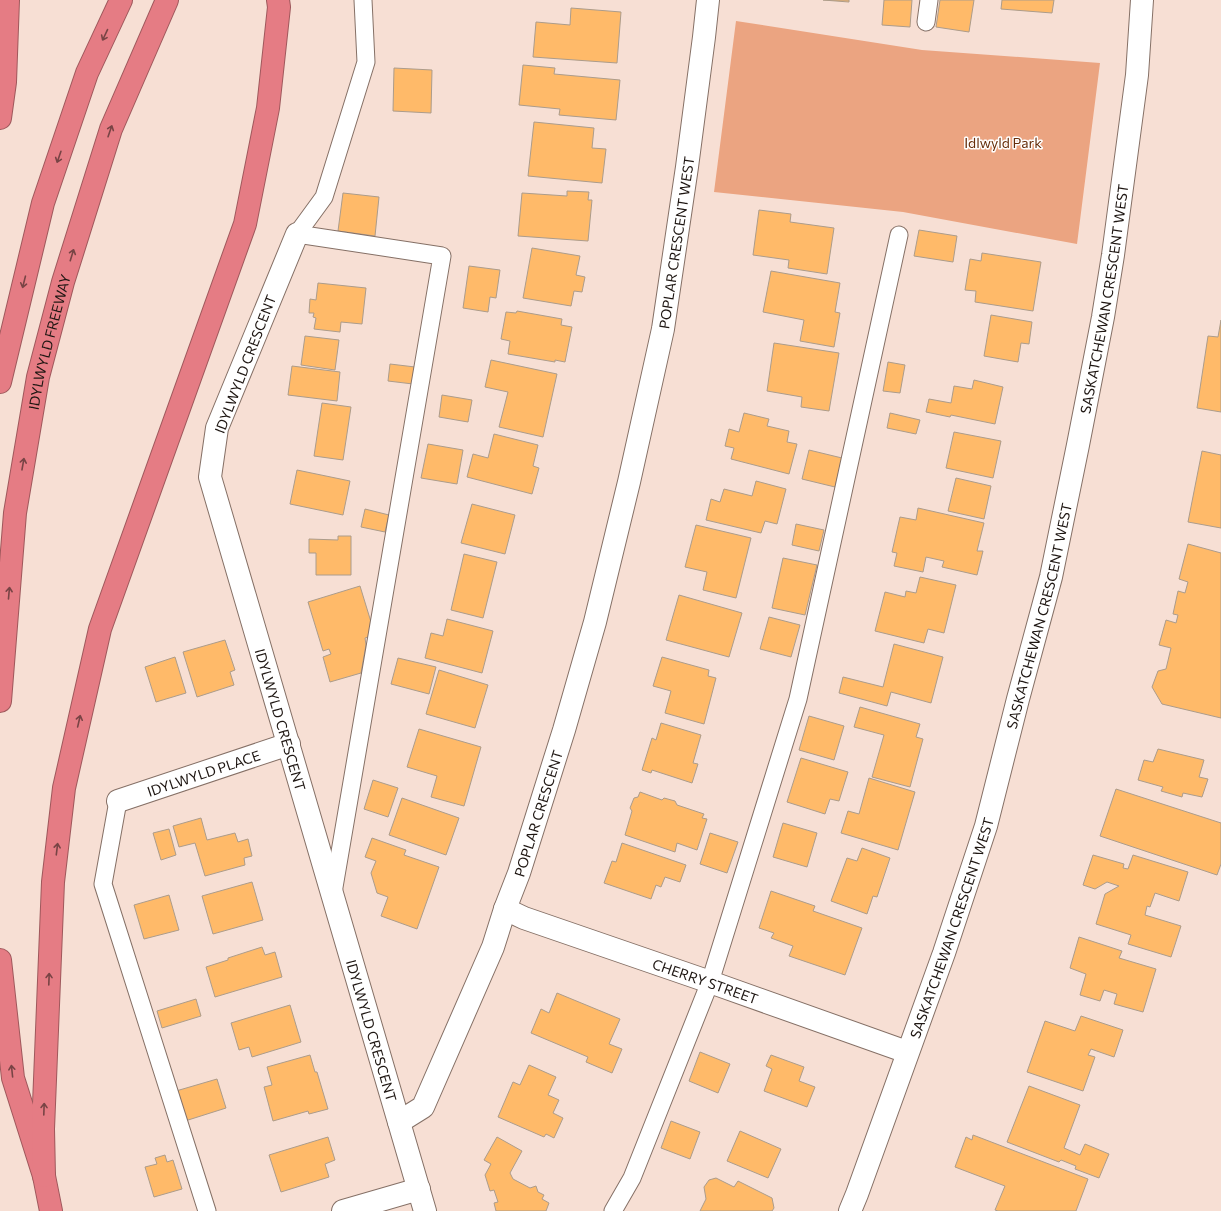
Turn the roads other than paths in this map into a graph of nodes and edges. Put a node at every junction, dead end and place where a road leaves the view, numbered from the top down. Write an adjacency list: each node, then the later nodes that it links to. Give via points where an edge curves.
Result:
1 (8, 0): 10 (highway, via 5,82)
2 (121, 0): 13 (highway, one-way to 13, via 87,74 43,203)
3 (167, 0): 15 (highway, IDYLWYLD FREEWAY, one-way to 3, via 15,513 38,377 111,129)
4 (278, 0): 24 (highway, one-way to 4, via 43,1129 53,882 64,788 100,629 245,224 268,108)
5 (362, 0): 11 (lane, via 366,62 324,197)
6 (708, 0): 14 (street, POPLAR CRESCENT WEST, via 688,167 663,329)
7 (929, 0): 9 (lane)
8 (1142, 0): 22 (street, SASKATCHEWAN CRESCENT WEST, via 1137,75 1113,255 1086,407 1051,577 986,826 944,953)
9 (926, 22)
10 (0, 118)
11 (297, 234): 16 (street, IDYLWYLD CRESCENT, via 217,428 210,477); 18 (lane, via 442,256)
12 (899, 236): 21 (lane, via 798,699)
13 (0, 382)
14 (629, 482): 19 (street, POPLAR CRESCENT, via 595,622 566,723 519,873)
15 (0, 701)
16 (289, 744): 17 (street, IDYLWYLD PLACE); 18 (street, IDYLWYLD CRESCENT)
17 (118, 801): 27 (lane, via 103,884)
18 (333, 893): 23 (street, IDYLWYLD CRESCENT)
19 (505, 909): 21 (street, CHERRY STREET, via 524,918); 23 (street, POPLAR CRESCENT, via 493,946 423,1107)
20 (0, 960): 24 (highway, one-way to 20, via 13,1078)
21 (710, 982): 22 (street, CHERRY STREET); 30 (lane, via 632,1178)
22 (907, 1052): 31 (street, SASKATCHEWAN CRESCENT WEST)
23 (399, 1122): 25 (street, IDYLWYLD CRESCENT)
24 (44, 1176): 26 (highway)
25 (419, 1189): 28 (street); 29 (street, IDYLWYLD CRESCENT)
26 (51, 1211)
27 (207, 1211)
28 (343, 1211)
29 (425, 1211)
30 (613, 1211)
31 (850, 1211)

